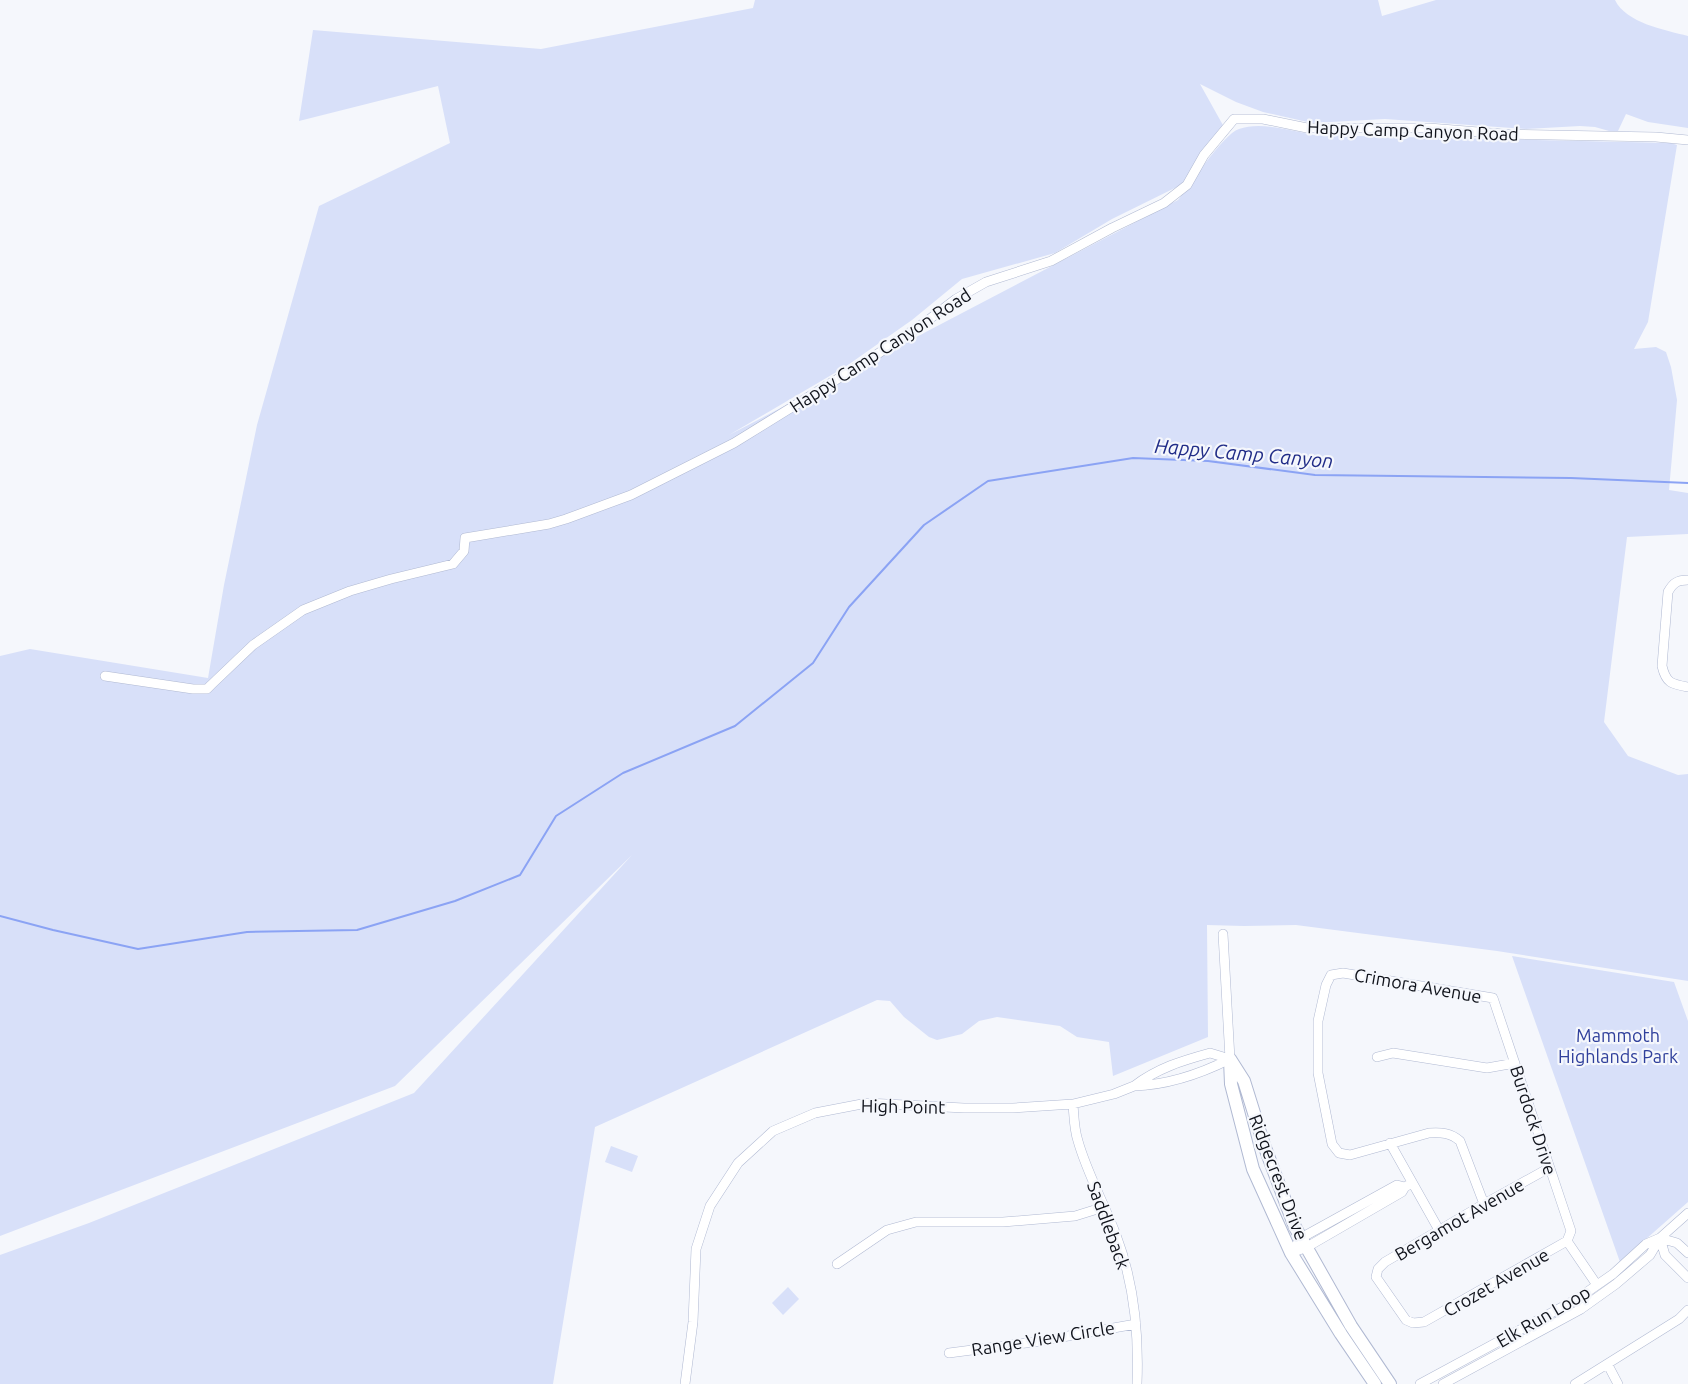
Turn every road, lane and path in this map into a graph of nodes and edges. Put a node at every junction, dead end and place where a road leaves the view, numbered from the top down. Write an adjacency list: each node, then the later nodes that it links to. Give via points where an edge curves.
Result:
1 (1688, 140): 3 (street, Happy Camp Canyon Road, via 1429,128 1307,128 1263,119 1234,119 1204,155 1188,184 1164,203 1051,261 986,282 779,416 631,495 549,524 465,538 464,551 453,564 391,579 303,610 253,645 207,688)
2 (1688, 580): 4 (street, via 1672,584 1668,592 1662,666 1665,678 1673,685)
3 (105, 676)
4 (1688, 687)
5 (1223, 934): 8 (street, Ridgecrest Drive)
6 (1493, 998): 9 (street, Burdock Drive); 14 (street, Crimora Avenue, via 1343,973 1331,975 1318,1021 1318,1073 1332,1144 1344,1155)
7 (1377, 1057): 9 (street, via 1393,1053 1486,1068)
8 (1230, 1059): 10 (street, High Point, via 1210,1053); 11 (street, High Point, via 1209,1070); 23 (street, Ridgecrest Drive, via 1244,1081 1264,1145); 25 (street, Ridgecrest Drive, via 1231,1084 1253,1169)
9 (1515, 1063): 15 (street, Burdock Drive)
10 (1160, 1071): 11 (street); 12 (street, High Point)
11 (1164, 1083): 12 (street, High Point)
12 (1134, 1086): 13 (street, High Point)
13 (1073, 1104): 18 (street, Saddleback, via 1077,1139); 34 (street, High Point, via 964,1108 867,1103 815,1113 773,1131 738,1163 710,1206 696,1249 693,1322)
14 (1390, 1143): 16 (street); 17 (street, via 1429,1133 1453,1135 1460,1141)
15 (1550, 1168): 17 (street, Bergamot Avenue); 22 (street, Burdock Drive, via 1571,1231)
16 (1409, 1185): 20 (street); 23 (street)
17 (1484, 1204): 20 (street, Bergamot Avenue)
18 (1104, 1207): 26 (street, via 1075,1216 1003,1222 916,1222 887,1230); 31 (street, Saddleback, via 1126,1263)
19 (1688, 1214): 21 (street, Elk Run Loop)
20 (1439, 1230): 30 (street, Bergamot Avenue, via 1385,1262 1376,1277 1406,1320)
21 (1660, 1238): 24 (street, via 1677,1243); 27 (street, via 1665,1255); 28 (street, Elk Run Loop, via 1646,1244); 39 (street, Elk Run Loop, via 1650,1255 1581,1309)
22 (1567, 1241): 28 (street); 30 (street, Crozet Avenue)
23 (1304, 1243): 25 (street); 37 (street, Ridgecrest Drive, via 1351,1326)
24 (1688, 1252)
25 (1292, 1253): 36 (street, Ridgecrest Drive)
26 (837, 1264)
27 (1688, 1278)
28 (1597, 1285): 38 (street, Elk Run Loop)
29 (1688, 1310): 33 (street)
30 (1424, 1322)
31 (1136, 1324): 32 (street, Range View Circle); 35 (street, Saddleback)
32 (950, 1353)
33 (1608, 1365): 40 (street); 41 (street)
34 (684, 1384)
35 (1137, 1384)
36 (1375, 1384)
37 (1390, 1384)
38 (1420, 1384)
39 (1443, 1384)
40 (1575, 1384)
41 (1618, 1384)

